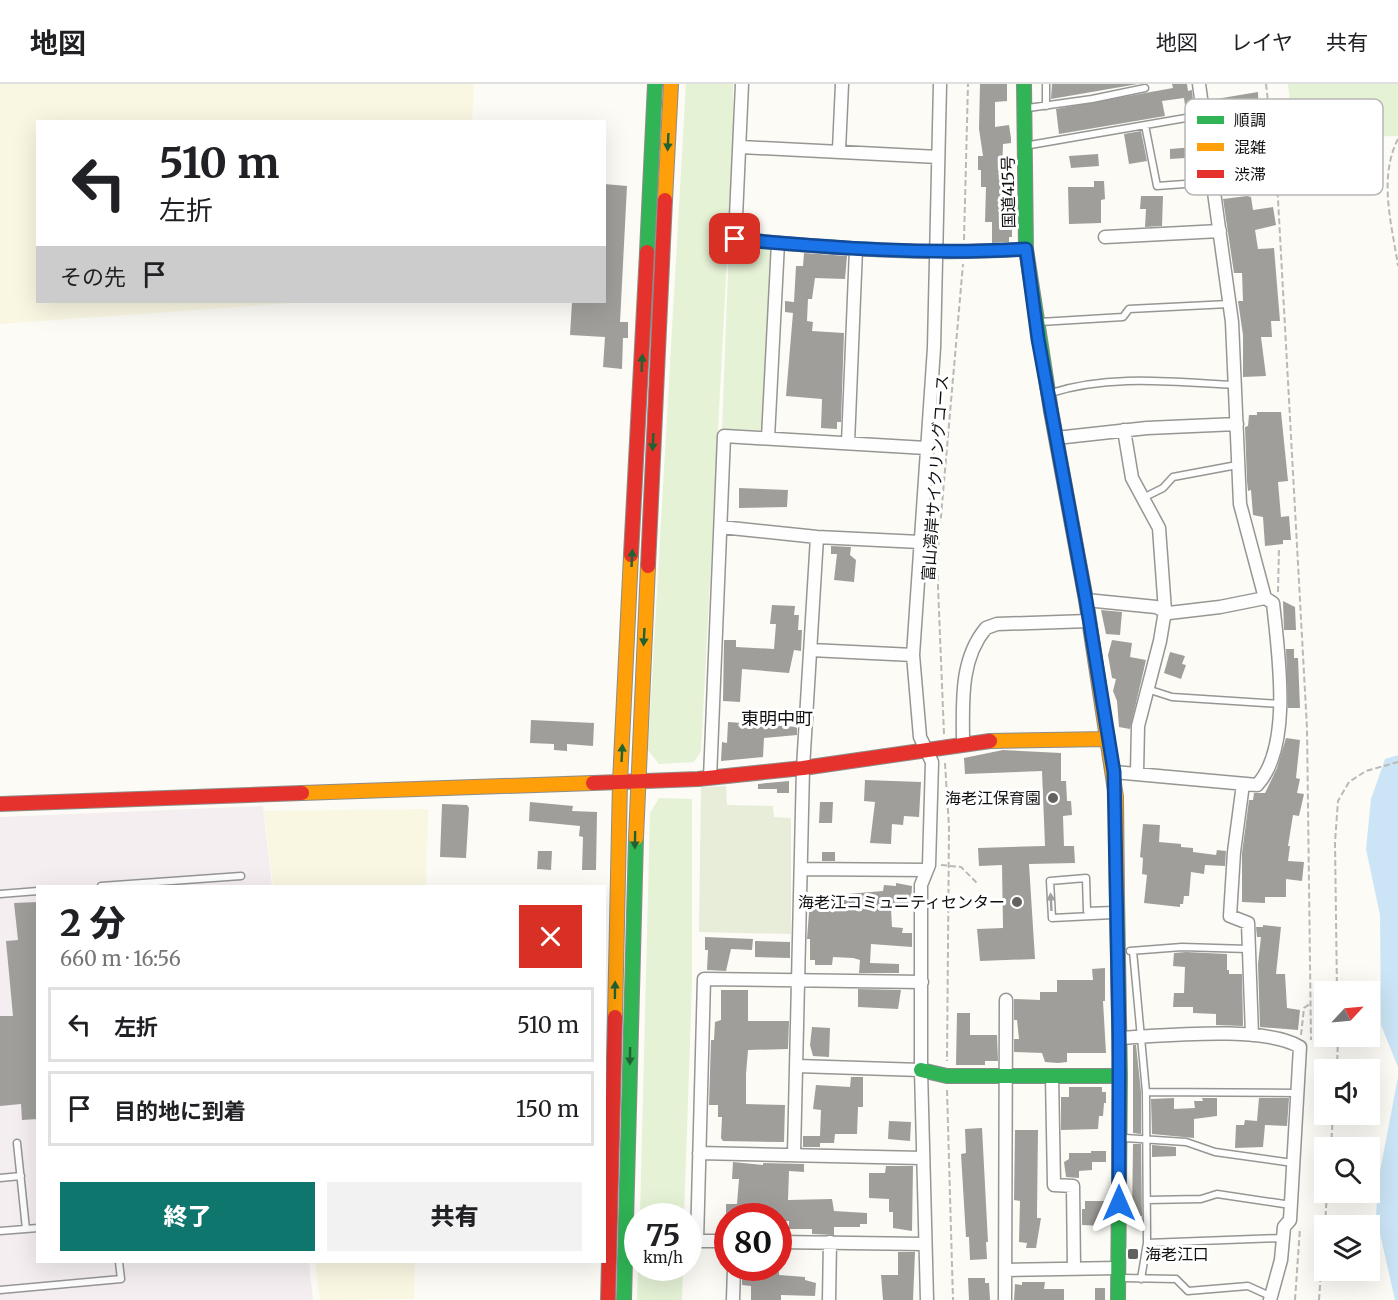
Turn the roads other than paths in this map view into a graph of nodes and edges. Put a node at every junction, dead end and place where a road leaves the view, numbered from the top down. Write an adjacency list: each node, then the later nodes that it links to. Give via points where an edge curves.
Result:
1 (655, 84): 57 (main road, one-way to 1)
2 (670, 84): 58 (main road, one-way to 58)
3 (742, 84): 16 (street)
4 (842, 84): 17 (street)
5 (940, 84): 18 (street)
6 (1024, 84): 12 (main road, 国道415号)
7 (1046, 84): 11 (lane)
8 (1199, 84): 10 (street)
9 (1145, 88): 11 (lane)
10 (1201, 99)
11 (1046, 106): 12 (lane)
12 (1024, 108): 15 (main road, 国道415号)
13 (1185, 117): 14 (lane)
14 (1145, 125): 15 (lane); 19 (lane, via 1157,186)
15 (1024, 146): 25 (main road, 国道415号)
16 (741, 147): 17 (street); 23 (street, via 735,239)
17 (839, 150): 18 (street)
18 (938, 157): 26 (street)
19 (1185, 184)
20 (1216, 195): 21 (street)
21 (1220, 231): 22 (street); 27 (street)
22 (1105, 237)
23 (778, 243): 24 (street); 33 (street)
24 (856, 249): 26 (street); 35 (street)
25 (1026, 249): 26 (street); 28 (main road, 国道415号)
26 (943, 251): 36 (street)
27 (1229, 304): 28 (lane, via 1129,309 1123,317); 29 (street)
28 (1036, 322): 30 (main road, 国道415号)
29 (1235, 385): 30 (lane, via 1133,380 1071,386); 31 (street)
30 (1048, 393): 34 (main road, 国道415号)
31 (1237, 424): 32 (street); 37 (street)
32 (1124, 430): 34 (street); 38 (street, via 1132,478)
33 (768, 438): 35 (street); 39 (street, via 723,436)
34 (1056, 438): 42 (main road, 国道415号)
35 (848, 442): 36 (street)
36 (926, 448): 41 (street)
37 (1237, 465): 38 (lane, via 1173,477 1163,488); 43 (street, via 1240,504)
38 (1143, 498): 44 (street, via 1159,528)
39 (721, 527): 40 (street); 56 (street)
40 (817, 537): 41 (street); 46 (street)
41 (920, 542): 47 (street)
42 (1086, 600): 44 (street); 45 (main road, 国道415号)
43 (1269, 600): 44 (street); 49 (street)
44 (1166, 611): 48 (street)
45 (1089, 621): 50 (main road, 国道415号); 51 (street, via 997,624 986,628 968,663 964,681)
46 (811, 650): 47 (street); 53 (street)
47 (914, 655): 52 (street, via 920,737)
48 (1147, 689): 49 (lane, via 1172,697); 55 (street, via 1138,726)
49 (1281, 705): 59 (street, via 1266,775 1257,784)
50 (1108, 739): 51 (main road, via 1058,737); 54 (main road, 国道415号)
51 (963, 744): 52 (main road)
52 (927, 749): 53 (main road); 61 (street, via 932,762)
53 (803, 768): 56 (main road); 62 (street)
54 (1114, 772): 55 (street); 67 (main road, 国道415号)
55 (1137, 773): 59 (street)
56 (710, 778): 58 (main road)
57 (620, 782): 58 (main road); 60 (main road); 112 (main road, one-way to 57)
58 (637, 782): 113 (main road, one-way to 113)
59 (1243, 784): 68 (street, via 1230,916 1248,923)
60 (0, 804)
61 (928, 867): 62 (street); 72 (street, via 921,885)
62 (801, 869): 71 (street)
63 (240, 876): 64 (lane)
64 (115, 885)
65 (36, 891): 66 (lane)
66 (0, 894)
67 (1116, 912): 67 (lane, one-way to 67, via 1052,918 1050,881 1086,878 1087,911); 70 (main road, 国道415号)
68 (1249, 949): 69 (lane, via 1182,947); 74 (street)
69 (1133, 951): 70 (lane); 75 (lane)
70 (1117, 952): 76 (main road, 国道415号)
71 (799, 982): 72 (street); 77 (street); 87 (street, via 704,979)
72 (922, 982): 78 (street)
73 (1006, 1000): 79 (street)
74 (1252, 1035): 75 (street); 83 (street, via 1305,1047)
75 (1143, 1037): 76 (street); 82 (lane)
76 (1119, 1038): 81 (main road, 国道415号)
77 (797, 1066): 78 (street); 88 (street)
78 (933, 1070): 79 (main road); 89 (street)
79 (1005, 1076): 80 (main road); 106 (street)
80 (1052, 1076): 81 (main road); 105 (street, via 1054,1185 1072,1186)
81 (1120, 1076): 84 (main road, 国道415号)
82 (1146, 1092): 83 (lane); 85 (lane)
83 (1297, 1093): 90 (street)
84 (1119, 1138): 85 (lane); 107 (main road, 国道415号)
85 (1146, 1140): 90 (lane, via 1186,1142 1215,1152); 93 (lane)
86 (17, 1143): 91 (lane)
87 (699, 1153): 88 (street); 99 (street, via 697,1241)
88 (794, 1154): 89 (street)
89 (922, 1158): 103 (street)
90 (1293, 1163): 94 (street)
91 (21, 1176): 92 (lane); 96 (lane)
92 (0, 1178)
93 (1147, 1200): 94 (lane, via 1201,1199 1217,1194); 102 (lane)
94 (1290, 1205): 98 (street, via 1290,1220 1284,1227)
95 (36, 1228): 96 (lane)
96 (26, 1229): 97 (lane)
97 (0, 1231)
98 (1283, 1238): 102 (lane); 111 (street)
99 (714, 1241)
100 (792, 1242): 101 (street)
101 (830, 1242): 103 (street); 115 (street)
102 (1147, 1243): 108 (lane)
103 (924, 1244): 116 (street)
104 (119, 1263): 110 (lane, via 122,1279)
105 (1074, 1269): 106 (street); 107 (street)
106 (1006, 1270): 117 (street)
107 (1118, 1273): 108 (lane); 118 (main road, 国道415号)
108 (1141, 1279): 111 (lane, via 1176,1279 1188,1291 1248,1286)
109 (734, 1281): 114 (street)
110 (0, 1290)
111 (1270, 1298)
112 (608, 1300)
113 (624, 1300)
114 (734, 1300)
115 (829, 1300)
116 (927, 1300)
117 (1005, 1300)
118 (1118, 1300)

